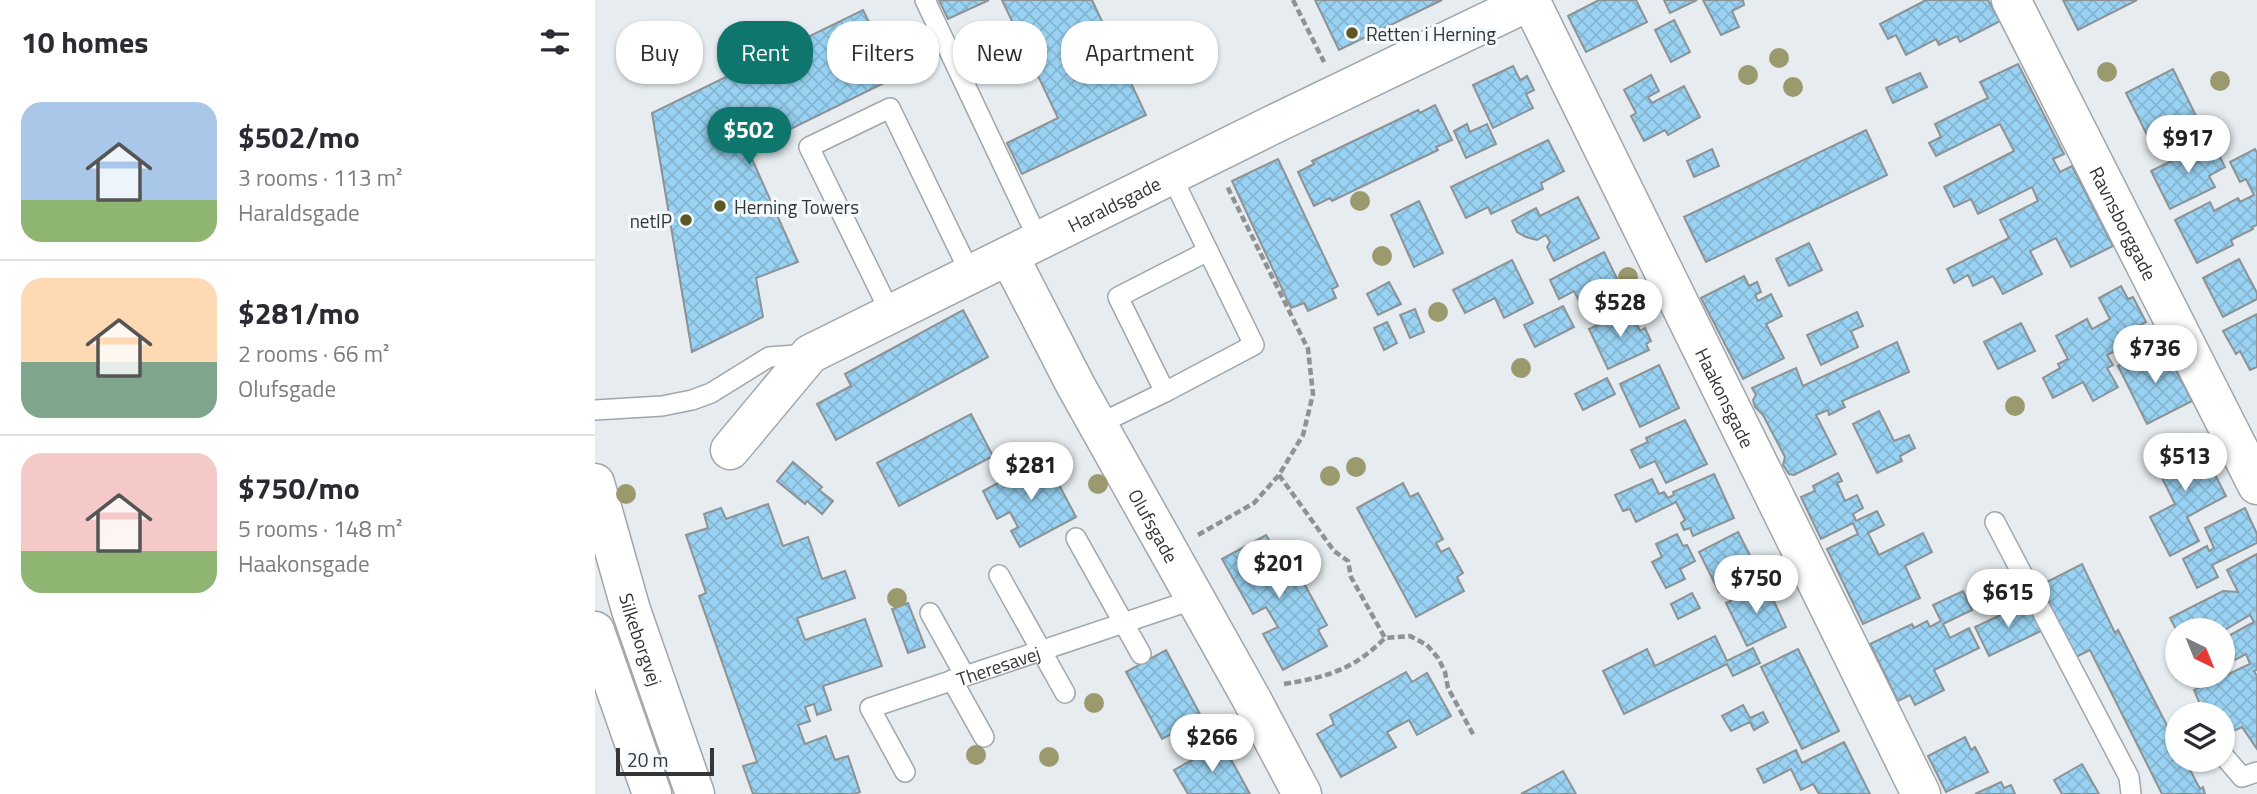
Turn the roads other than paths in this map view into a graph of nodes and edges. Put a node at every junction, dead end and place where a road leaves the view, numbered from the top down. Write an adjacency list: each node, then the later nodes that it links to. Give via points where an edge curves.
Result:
1 (925, 0): 5 (lane)
2 (1531, 0): 4 (street, Haraldsgade); 34 (street, Haakonsgade)
3 (2011, 0): 15 (street, Ravnsborggade)
4 (1171, 175): 5 (street, Haraldsgade); 6 (lane)
5 (1024, 249): 7 (street, Haraldsgade); 12 (street, Olufsgade, via 1076,386)
6 (1208, 251): 10 (lane, via 1254,345); 10 (lane, via 1118,297)
7 (971, 275): 8 (street, Haraldsgade); 8 (lane, via 890,108 878,113 809,147)
8 (891, 314): 9 (street, Haraldsgade)
9 (810, 354): 11 (lane, via 769,357 692,400); 13 (street, Haraldsgade)
10 (1165, 392): 12 (lane)
11 (595, 410)
12 (1100, 424): 19 (street, Olufsgade)
13 (730, 450)
14 (595, 483): 32 (street, Silkeborgvej, via 631,610)
15 (2257, 485)
16 (1995, 522): 35 (lane, via 2129,777)
17 (1076, 538): 21 (lane)
18 (999, 575): 23 (lane)
19 (1195, 599): 21 (lane, Theresavej); 33 (street, Olufsgade)
20 (930, 612): 25 (lane)
21 (1123, 623): 23 (lane, Theresavej); 24 (lane)
22 (595, 631): 31 (street)
23 (1041, 651): 25 (lane, Theresavej); 26 (lane)
24 (1141, 654)
25 (959, 678): 27 (lane); 29 (lane, Theresavej, via 870,708)
26 (1065, 693)
27 (984, 737)
28 (2235, 770): 30 (lane, via 2242,778)
29 (905, 772)
30 (2257, 772)
31 (652, 794)
32 (695, 794)
33 (1301, 794)
34 (1921, 794)
35 (2131, 794)

